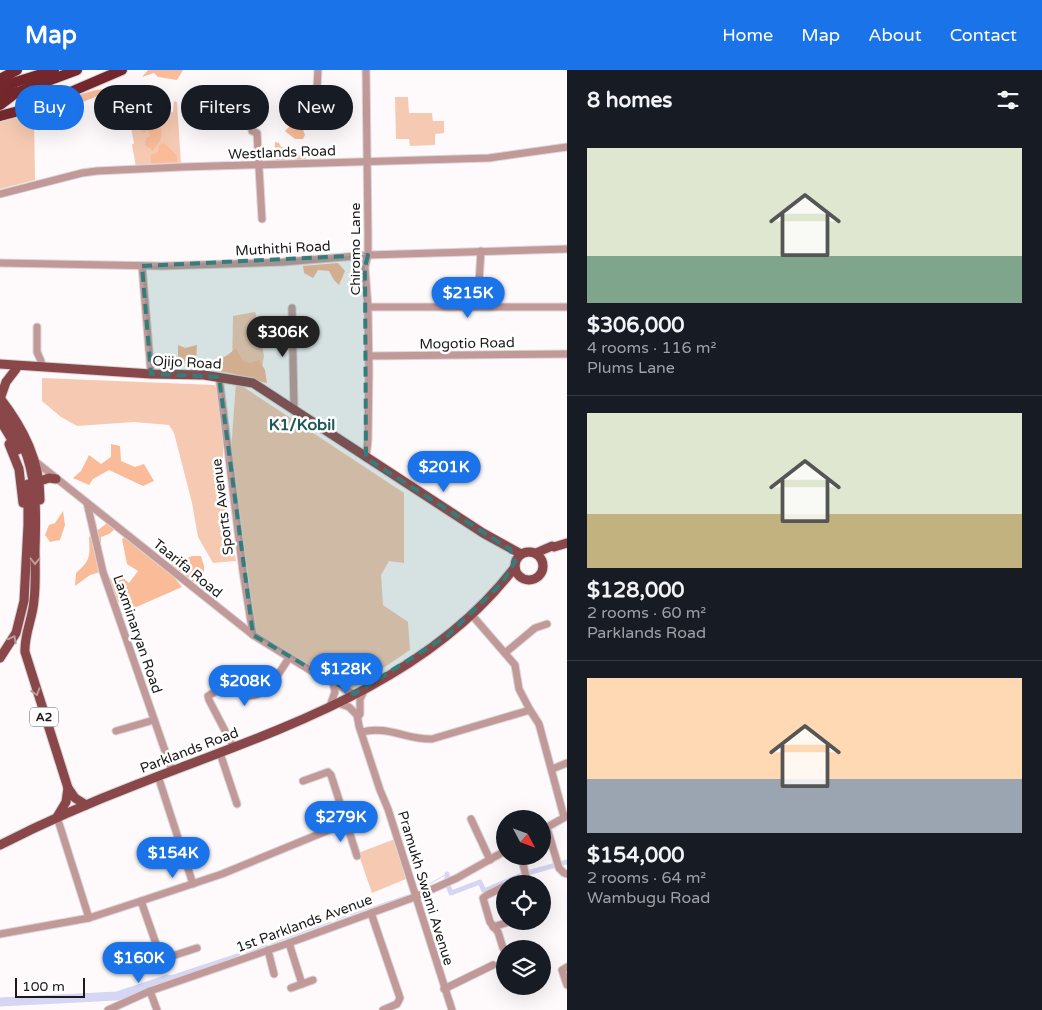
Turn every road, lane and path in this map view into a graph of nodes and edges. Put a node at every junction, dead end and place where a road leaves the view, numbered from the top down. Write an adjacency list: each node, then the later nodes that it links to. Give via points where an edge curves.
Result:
1 (17, 70): 7 (highway)
2 (54, 70): 10 (highway)
3 (77, 70): 8 (highway)
4 (122, 70): 15 (highway, via 38,106)
5 (318, 70): 9 (street)
6 (366, 70): 18 (street, Chiromo Lane)
7 (0, 79)
8 (37, 85)
9 (317, 85)
10 (0, 87)
11 (15, 92): 12 (highway)
12 (0, 94)
13 (15, 94): 14 (highway)
14 (0, 105)
15 (0, 116)
16 (252, 130): 19 (street, via 257,133)
17 (567, 147): 18 (street, Westlands Road, via 488,158)
18 (368, 162): 19 (street, Westlands Road); 24 (street, Chiromo Lane)
19 (260, 165): 20 (street, Westlands Road, via 82,173); 21 (street)
20 (0, 194)
21 (262, 219)
22 (567, 248): 23 (street, Muthithi Road)
23 (482, 251): 24 (street, Muthithi Road); 27 (street, via 479,282)
24 (368, 255): 26 (street, Muthithi Road); 28 (street, Chiromo Lane, via 365,267)
25 (0, 263): 26 (street, Muthithi Road)
26 (142, 266): 38 (street)
27 (466, 287)
28 (368, 307): 29 (street); 33 (street, Chiromo Lane)
29 (567, 307)
30 (292, 308): 41 (street)
31 (38, 327): 35 (street, via 37,352)
32 (567, 354): 33 (street, Mogotio Road)
33 (368, 356): 45 (street, Chiromo Lane)
34 (0, 364): 36 (main road)
35 (42, 367): 36 (main road, Ojijo Road); 38 (main road, Ojijo Road)
36 (20, 368): 37 (main road); 40 (main road, via 6,382)
37 (0, 371)
38 (151, 374): 39 (main road, Ojijo Road)
39 (219, 377): 41 (main road, Ojijo Road, via 253,383); 62 (street, Sports Avenue)
40 (0, 398): 46 (main road)
41 (294, 409): 45 (main road, Ojijo Road)
42 (0, 410): 49 (main road, A2, via 22,444 31,470)
43 (0, 420): 49 (main road, A2, via 22,458)
44 (0, 429): 51 (main road, via 17,460 22,482 23,514)
45 (366, 458): 56 (main road, Ojijo Road, via 510,549)
46 (36, 462): 47 (street, Taarifa Road); 48 (main road)
47 (56, 479): 48 (main road); 50 (street, Taarifa Road)
48 (40, 481): 52 (main road, via 40,517)
49 (32, 495): 51 (main road, A2); 52 (main road, A2)
50 (86, 503): 62 (street, Taarifa Road); 72 (street, Laxminaryan Road, via 104,572)
51 (28, 525): 64 (main road, A2, one-way to 51, via 16,634 21,617)
52 (36, 533): 82 (main road, A2, one-way to 82, via 34,600 24,645)
53 (567, 543): 54 (main road)
54 (554, 547): 55 (main road); 57 (main road)
55 (536, 553): 56 (main road, via 526,552); 57 (main road)
56 (517, 561): 58 (main road, via 519,576); 59 (main road, Parklands Road)
57 (544, 564): 58 (main road, via 536,579)
58 (523, 579): 59 (main road)
59 (502, 583): 60 (main road, Parklands Road)
60 (471, 614): 63 (street); 67 (main road, Parklands Road, via 447,636)
61 (547, 624): 63 (street, via 531,631)
62 (253, 635): 65 (street, Taarifa Road)
63 (505, 653): 70 (street, via 515,665 519,690)
64 (1, 655)
65 (289, 658): 66 (street, Taarifa Road); 75 (street, via 268,688 258,694 245,696 222,688 208,696)
66 (332, 683): 68 (street, Taarifa Road); 69 (street)
67 (365, 689): 68 (main road, Parklands Road); 71 (street)
68 (354, 694): 69 (main road, Parklands Road)
69 (334, 704): 71 (street, via 352,709); 75 (main road, Parklands Road)
70 (530, 710): 74 (street, via 432,739 377,729); 78 (street, via 539,724)
71 (357, 717): 74 (street, Pramukh Swami Avenue)
72 (154, 720): 73 (street); 79 (street, Laxminaryan Road)
73 (116, 731)
74 (362, 732): 101 (street, Pramukh Swami Avenue)
75 (234, 748): 76 (main road, Parklands Road)
76 (220, 753): 79 (main road, Parklands Road); 83 (street)
77 (567, 763): 78 (street)
78 (552, 769): 85 (street)
79 (172, 771): 80 (main road, Parklands Road)
80 (158, 776): 84 (main road, Parklands Road); 99 (street)
81 (303, 781): 88 (street, via 330,773)
82 (68, 788): 84 (main road); 86 (main road, via 64,807)
83 (237, 804)
84 (86, 805): 86 (main road, Parklands Road)
85 (565, 816): 89 (street)
86 (57, 817): 90 (main road, Parklands Road); 104 (street)
87 (471, 819): 97 (street)
88 (346, 823): 95 (street); 99 (street)
89 (551, 825)
90 (24, 833): 91 (main road, via 17,830); 92 (main road, Parklands Road); 94 (main road)
91 (0, 839)
92 (0, 845)
93 (551, 846): 98 (street, via 559,868)
94 (0, 850)
95 (357, 856)
96 (496, 856): 97 (street, 1st Parklands Avenue)
97 (490, 860): 101 (street, 1st Parklands Avenue)
98 (567, 874)
99 (193, 884): 102 (street)
100 (496, 890): 106 (street, via 483,898)
101 (415, 897): 103 (street, 1st Parklands Avenue); 119 (street, Pramukh Swami Avenue)
102 (141, 901): 104 (street); 110 (street, via 161,958)
103 (372, 912): 109 (street, 1st Parklands Avenue); 123 (street, via 400,998 397,1004)
104 (90, 918): 107 (street)
105 (496, 926): 106 (street)
106 (493, 927): 108 (street)
107 (0, 934)
108 (500, 940)
109 (289, 943): 111 (street, 1st Parklands Avenue); 116 (street)
110 (197, 948)
111 (268, 950): 114 (street); 120 (street, 1st Parklands Avenue)
112 (493, 965): 119 (street)
113 (567, 967): 117 (street, via 562,970)
114 (274, 974)
115 (313, 980): 116 (street)
116 (302, 984): 118 (street)
117 (567, 985)
118 (291, 988)
119 (444, 989): 124 (street, Pramukh Swami Avenue)
120 (150, 991): 121 (street, 1st Parklands Avenue); 122 (street)
121 (108, 1010)
122 (157, 1010)
123 (383, 1010)
124 (452, 1010)

